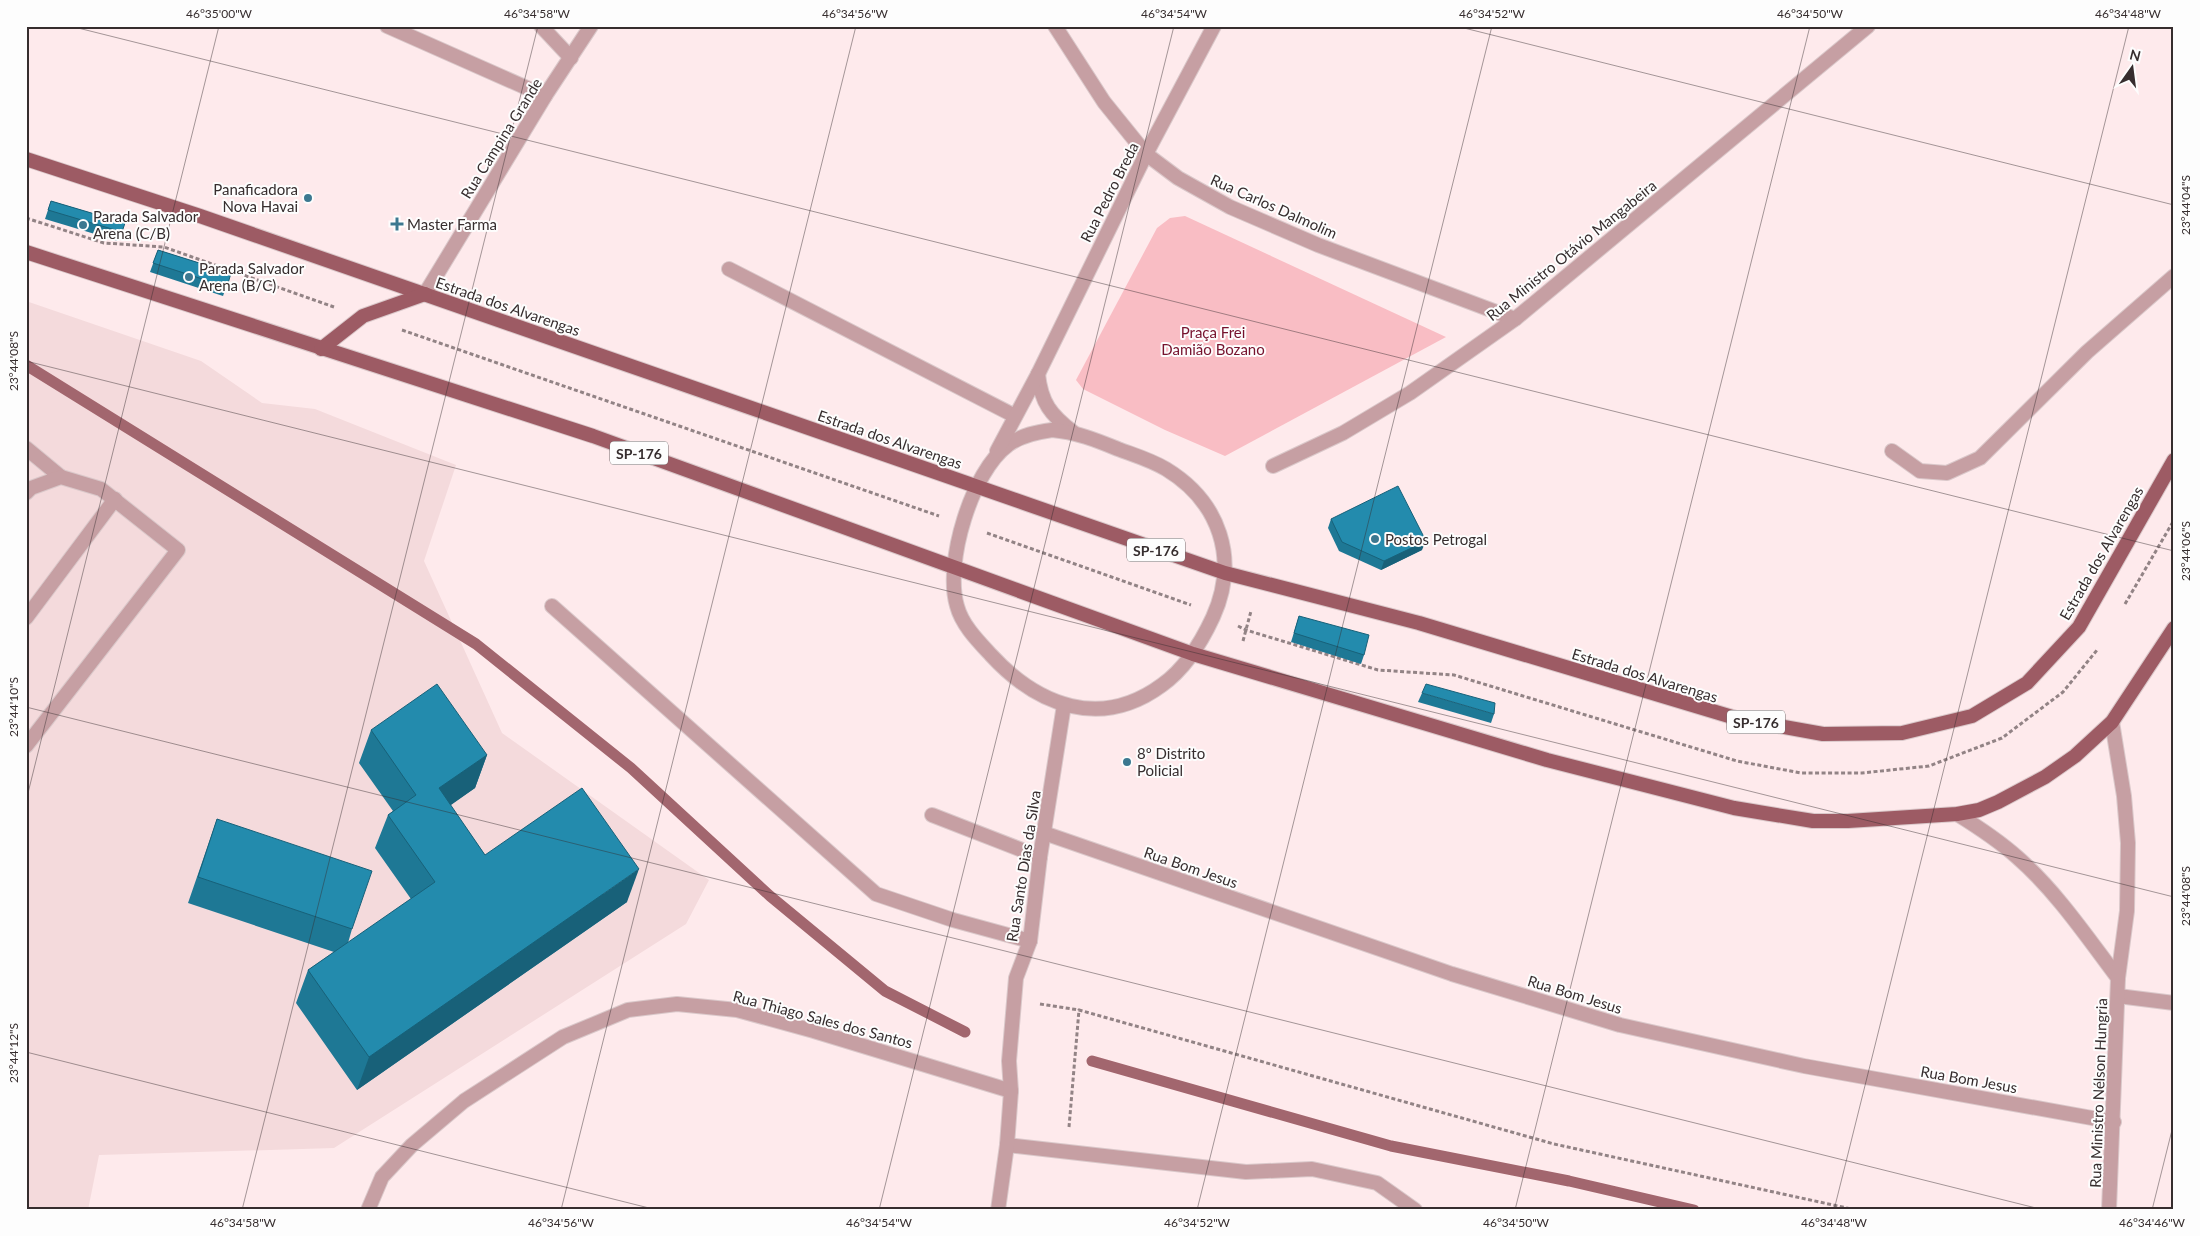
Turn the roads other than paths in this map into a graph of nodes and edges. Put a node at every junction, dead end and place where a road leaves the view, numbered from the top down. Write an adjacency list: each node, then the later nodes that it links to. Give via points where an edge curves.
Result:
1 (386, 26): 8 (street)
2 (542, 26): 7 (street)
3 (591, 26): 7 (street, Rua Campina Grande)
4 (1056, 26): 9 (street, Rua Carlos Dalmolim, via 1104,102)
5 (1214, 26): 9 (street, Rua Pedro Breda)
6 (1867, 26): 15 (street, Rua Ministro Otávio Mangabeira)
7 (571, 58): 8 (street, Rua Campina Grande)
8 (545, 96): 14 (street, Rua Campina Grande)
9 (1146, 154): 15 (street, Rua Carlos Dalmolim, via 1178,178 1230,207 1318,245); 17 (street, Rua Pedro Breda)
10 (26, 159): 14 (main road, Estrada dos Alvarengas / SP-176)
11 (26, 252): 16 (main road, SP-176)
12 (729, 269): 18 (street)
13 (2174, 276): 21 (street, via 2087,352 1980,458 1947,472 1920,471)
14 (425, 294): 16 (main road, via 362,316); 26 (main road, Estrada dos Alvarengas / SP-176)
15 (1515, 319): 24 (street, Rua Ministro Otávio Mangabeira, via 1402,398 1343,433)
16 (321, 349): 29 (main road, SP-176, via 593,436)
17 (1038, 374): 18 (street, Rua Pedro Breda); 19 (street, via 1044,402 1054,417)
18 (1015, 416): 22 (street, Rua Pedro Breda)
19 (1073, 432): 22 (street, via 1034,432 1008,444); 30 (street, via 1156,464 1187,485 1218,528 1225,551)
20 (26, 448): 25 (street)
21 (1892, 451)
22 (992, 460): 26 (street)
23 (2174, 460): 30 (main road, Estrada dos Alvarengas / SP-176, via 2079,627 2027,683 1972,716 1902,733 1823,734 1739,719 1419,623)
24 (1273, 466)
25 (61, 476): 27 (street); 28 (street, via 101,489)
26 (977, 487): 29 (street, via 963,525); 30 (main road, Estrada dos Alvarengas / SP-176)
27 (26, 493)
28 (115, 499): 32 (street); 37 (street, via 178,550)
29 (953, 568): 34 (main road, SP-176); 35 (street, via 958,608 981,645 1027,687)
30 (1225, 573): 34 (street, via 1215,613)
31 (552, 606): 42 (street, via 876,894)
32 (26, 618)
33 (2174, 628): 36 (main road, SP-176)
34 (1193, 654): 35 (street, via 1167,681 1136,700 1100,709); 38 (main road, SP-176, via 1547,760 1734,808 1813,821)
35 (1064, 705): 40 (street, Rua Santo Dias da Silva)
36 (2112, 722): 38 (main road, SP-176, via 2075,756 2045,777 1979,810); 43 (street, Rua Ministro Nélson Hungria, via 2128,843 2127,911)
37 (26, 746)
38 (1957, 814): 43 (street, Rua Ministro Nélson Hungria, via 2019,858 2053,894)
39 (932, 815): 41 (street)
40 (1044, 833): 41 (street, Rua Santo Dias da Silva); 47 (street, Rua Bom Jesus, via 1452,974 1620,1025 1804,1066)
41 (1040, 857): 42 (street, Rua Santo Dias da Silva)
42 (1030, 941): 46 (street, Rua Santo Dias da Silva, via 1016,978 1009,1060)
43 (2118, 978): 44 (street, Rua Ministro Nélson Hungria)
44 (2118, 996): 45 (street); 47 (street, Rua Ministro Nélson Hungria)
45 (2174, 1003)
46 (1011, 1091): 48 (street, Rua Santo Dias da Silva); 49 (street, Rua Thiago Sales dos Santos, via 737,1010 677,1004 628,1010 563,1037 464,1101 412,1144 382,1178)
47 (2114, 1122): 52 (street, Rua Ministro Nélson Hungria)
48 (1007, 1145): 50 (street, Rua Santo Dias da Silva); 51 (street, via 1246,1172 1312,1169 1377,1183)
49 (368, 1210)
50 (998, 1210)
51 (1415, 1210)
52 (2109, 1210)

